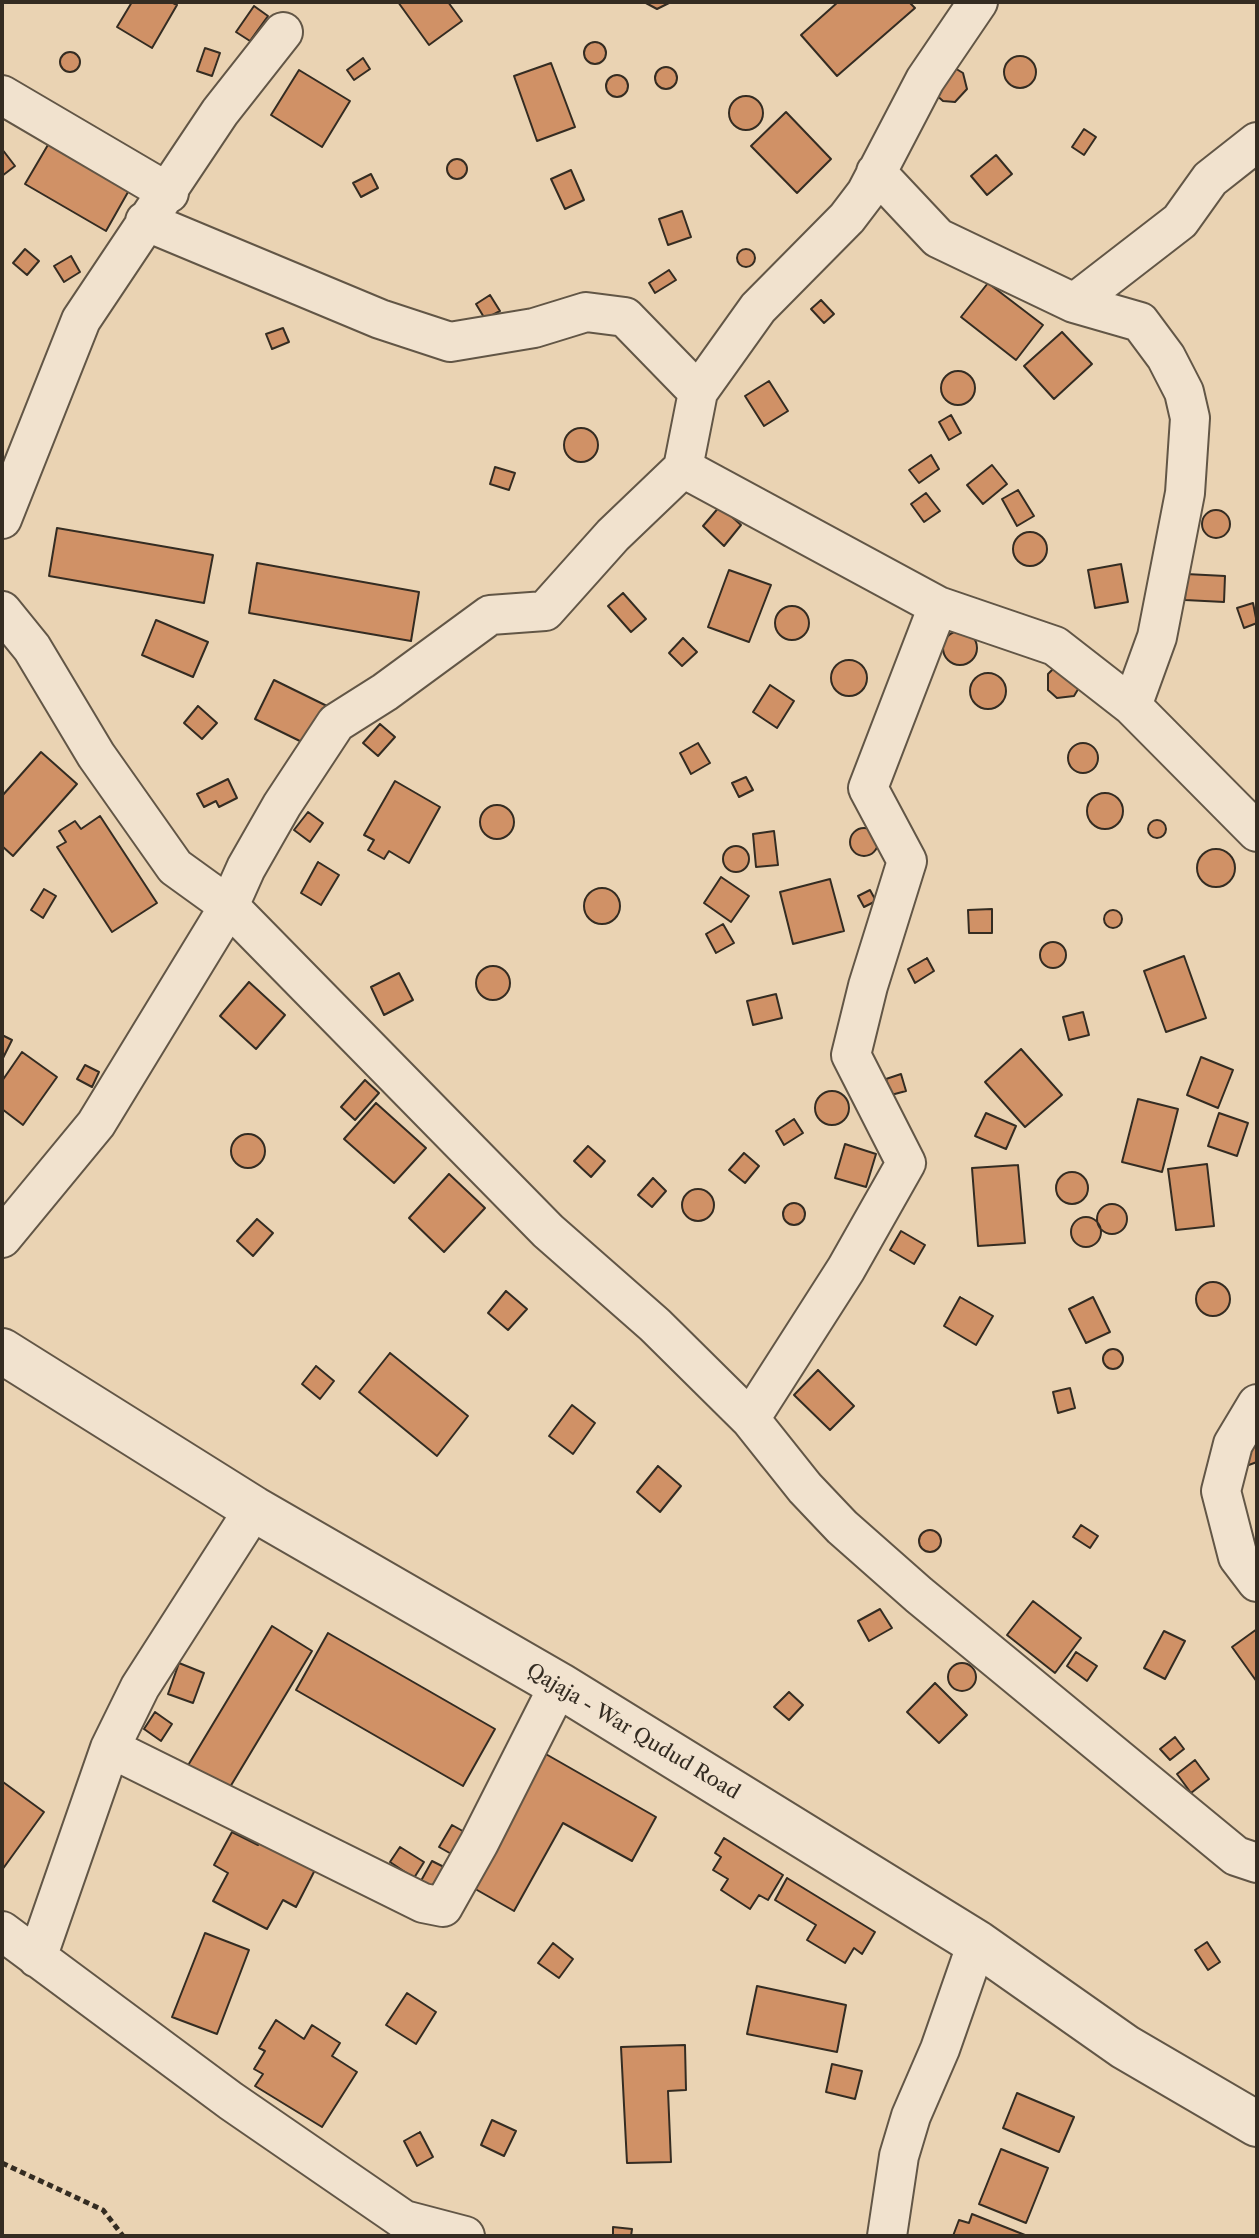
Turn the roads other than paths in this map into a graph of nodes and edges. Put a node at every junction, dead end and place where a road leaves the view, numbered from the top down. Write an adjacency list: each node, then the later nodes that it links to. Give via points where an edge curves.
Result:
1 (978, 2): 5 (street, via 925,80)
2 (283, 32): 6 (street, via 220,112)
3 (2, 95): 6 (street)
4 (1257, 142): 8 (street, via 1210,179 1180,221)
5 (876, 172): 8 (street, via 938,238); 9 (street, via 847,218 758,308)
6 (169, 193): 7 (street)
7 (145, 221): 9 (street, via 380,319 450,342 534,328 586,312 625,317); 11 (street, via 81,320)
8 (1074, 303): 14 (street, via 1140,322 1166,357 1190,418 1185,493 1157,637)
9 (698, 392): 10 (street)
10 (683, 468): 12 (street); 16 (street, via 545,611 490,615 336,723 282,805)
11 (2, 519)
12 (938, 606): 14 (street, via 1055,646); 20 (street, via 868,788 907,861 851,1055 906,1163)
13 (2, 611): 16 (street, via 32,648 96,755 175,867)
14 (1132, 706): 15 (street)
15 (1257, 832)
16 (229, 906): 17 (street, via 96,1124); 20 (street, via 548,1231 655,1325)
17 (2, 1238)
18 (2, 1351): 21 (street, Qajaja - War Qudud Road)
19 (1257, 1404): 22 (street, via 1233,1444 1221,1491 1238,1557)
20 (750, 1419): 25 (street, via 814,1498 919,1595 1236,1856)
21 (254, 1509): 23 (street, Qajaja - War Qudud Road); 24 (street, via 140,1687)
22 (1257, 1582)
23 (559, 1685): 24 (street, via 443,1907 423,1903); 27 (street, Qajaja - War Qudud Road)
24 (110, 1748): 28 (street)
25 (1257, 1863)
26 (2, 1931): 28 (street)
27 (977, 1943): 29 (street, Qajaja - War Qudud Road, via 1125,2047); 32 (street, via 911,2116)
28 (37, 1958): 30 (street)
29 (1257, 2124)
30 (396, 2228): 31 (street)
31 (465, 2236)
32 (887, 2236)

